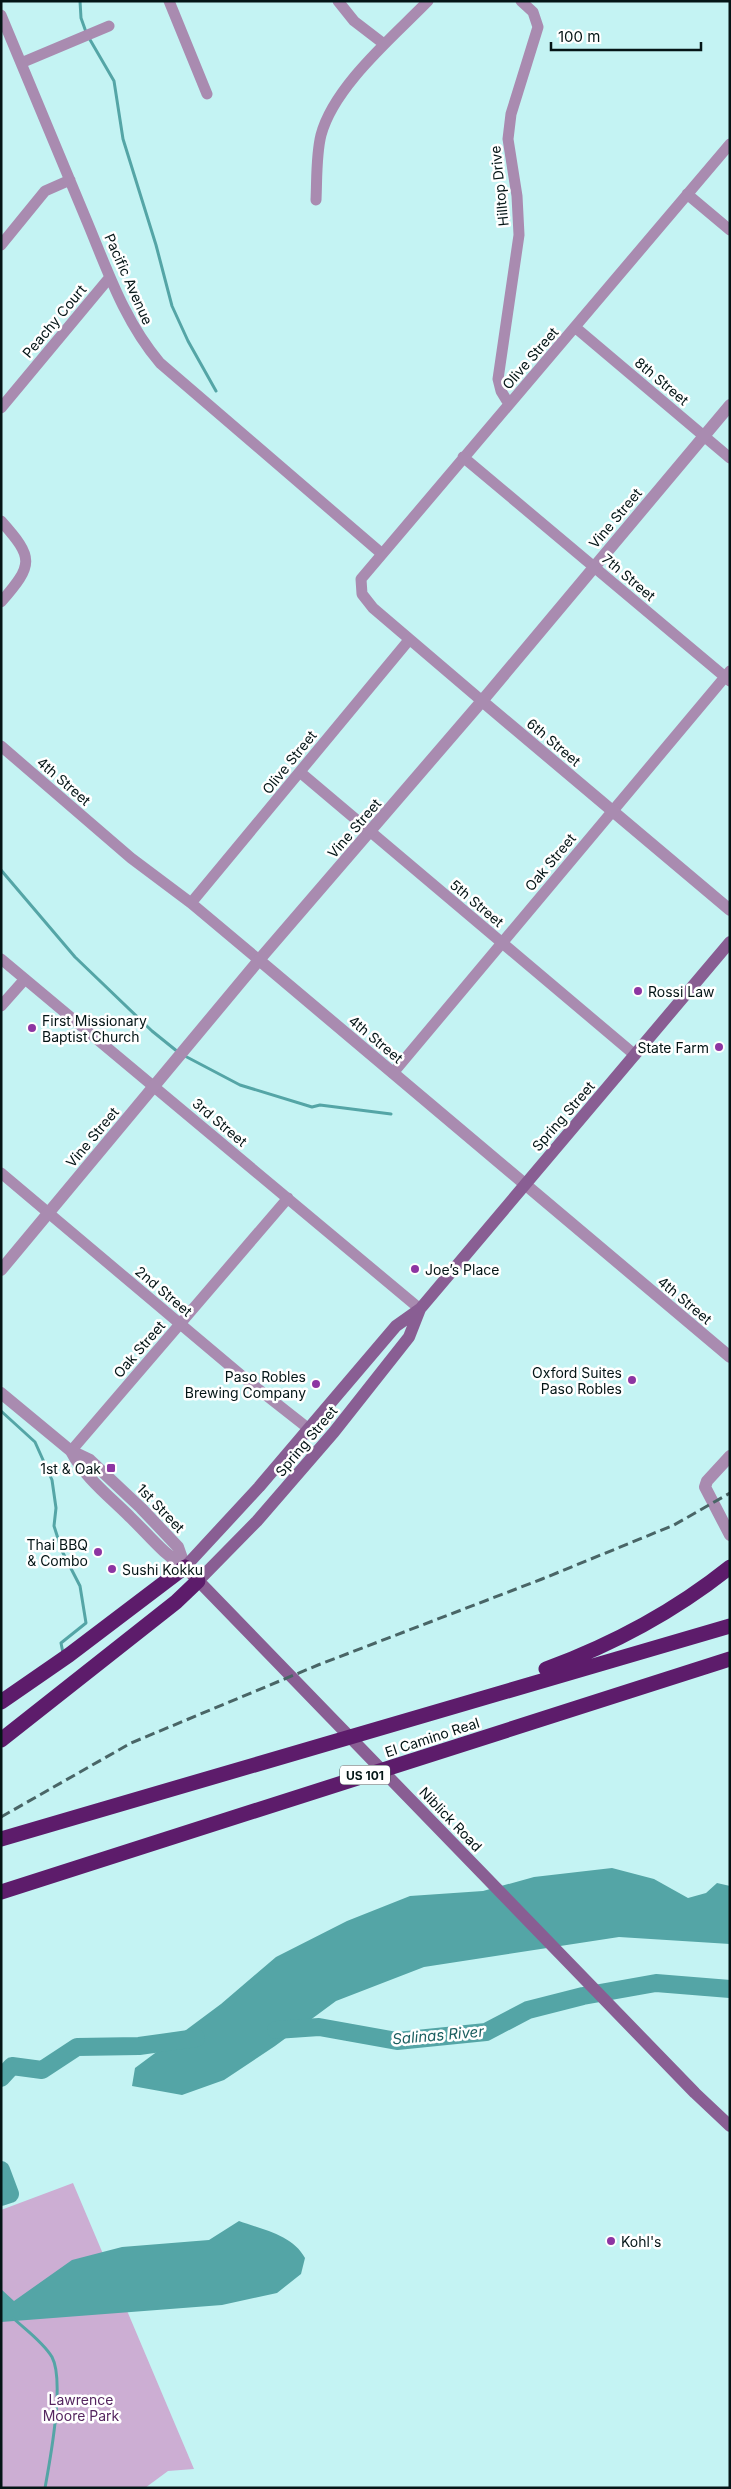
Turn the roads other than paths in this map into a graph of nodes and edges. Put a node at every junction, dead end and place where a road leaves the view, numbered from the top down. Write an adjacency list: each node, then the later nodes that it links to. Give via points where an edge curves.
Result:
1 (169, 1): 9 (street)
2 (338, 1): 7 (street, via 354,21)
3 (428, 1): 7 (street)
4 (521, 1): 18 (street, Hilltop Drive, via 533,12 538,27 511,114 508,139 519,235 498,379)
5 (1, 15): 8 (street, Pacific Avenue)
6 (109, 26): 8 (street)
7 (384, 44): 13 (street, via 362,67 325,125 321,136)
8 (21, 63): 11 (street, Pacific Avenue)
9 (207, 94)
10 (730, 144): 12 (street, Olive Street)
11 (70, 180): 15 (street, via 46,191); 16 (street, Pacific Avenue)
12 (687, 194): 14 (street); 17 (street, Olive Street)
13 (316, 200)
14 (730, 230)
15 (1, 245)
16 (110, 277): 20 (street, Peachy Court); 25 (street, Pacific Avenue, via 131,324 160,363)
17 (576, 328): 18 (street, Olive Street); 21 (street, 8th Street)
18 (509, 404): 22 (street, Olive Street)
19 (730, 405): 21 (street, Vine Street)
20 (1, 408)
21 (704, 436): 23 (street, 8th Street); 26 (street, Vine Street)
22 (463, 457): 25 (street, Olive Street); 26 (street, 7th Street)
23 (730, 458)
24 (1, 521): 28 (street, via 18,540 25,553 26,565 21,579)
25 (382, 553): 27 (street, Olive Street, via 361,579)
26 (594, 566): 30 (street, 7th Street); 31 (street, Vine Street)
27 (362, 594): 29 (street, 6th Street)
28 (1, 602)
29 (409, 640): 31 (street, 6th Street); 33 (street, Olive Street)
30 (728, 676): 34 (street, Oak Street)
31 (482, 701): 34 (street, 6th Street); 35 (street, Vine Street)
32 (1, 746): 36 (street, 4th Street, via 131,858)
33 (301, 773): 35 (street, 5th Street); 36 (street, Olive Street)
34 (613, 811): 37 (street, 6th Street); 39 (street, Oak Street)
35 (370, 832): 39 (street, 5th Street); 41 (street, Vine Street)
36 (190, 903): 41 (street, 4th Street)
37 (730, 910)
38 (730, 942): 44 (main road, Spring Street)
39 (502, 944): 44 (street, 5th Street); 45 (street, Oak Street)
40 (1, 959): 42 (street, 3rd Street)
41 (259, 960): 45 (street, 4th Street); 46 (street, Vine Street)
42 (25, 979): 43 (street); 46 (street, 3rd Street)
43 (1, 1006)
44 (635, 1055): 48 (main road, Spring Street)
45 (393, 1073): 48 (street, 4th Street)
46 (154, 1087): 49 (street, 3rd Street); 50 (street, Vine Street)
47 (1, 1172): 50 (street, 2nd Street)
48 (524, 1184): 52 (main road, Spring Street); 54 (street, 4th Street)
49 (288, 1198): 52 (street, 3rd Street); 53 (street, Oak Street)
50 (48, 1213): 51 (street, Vine Street); 53 (street, 2nd Street)
51 (1, 1270)
52 (420, 1310): 56 (main road, Spring Street, via 396,1326); 62 (main road, Spring Street, via 409,1337 334,1432 257,1521)
53 (180, 1324): 56 (street, 2nd Street); 57 (street, Oak Street)
54 (730, 1357)
55 (1, 1393): 57 (street, 1st Street)
56 (309, 1429): 60 (main road, Spring Street)
57 (71, 1451): 60 (street, 1st Street, via 80,1470 167,1556)
58 (730, 1456): 59 (street, via 705,1487)
59 (730, 1535)
60 (185, 1566): 62 (main road, Niblick Road); 65 (highway, via 69,1655)
61 (730, 1567): 66 (highway, via 656,1618 603,1645)
62 (198, 1581): 67 (highway, via 176,1602); 70 (main road, Niblick Road)
63 (730, 1626): 66 (highway, El Camino Real)
64 (730, 1659): 69 (highway, El Camino Real / US 101)
65 (1, 1702)
66 (390, 1726): 68 (highway, El Camino Real)
67 (1, 1740)
68 (1, 1839)
69 (1, 1892)
70 (695, 2093): 71 (main road, Niblick Road); 72 (main road, Niblick Road)
71 (730, 2126)
72 (730, 2133)

